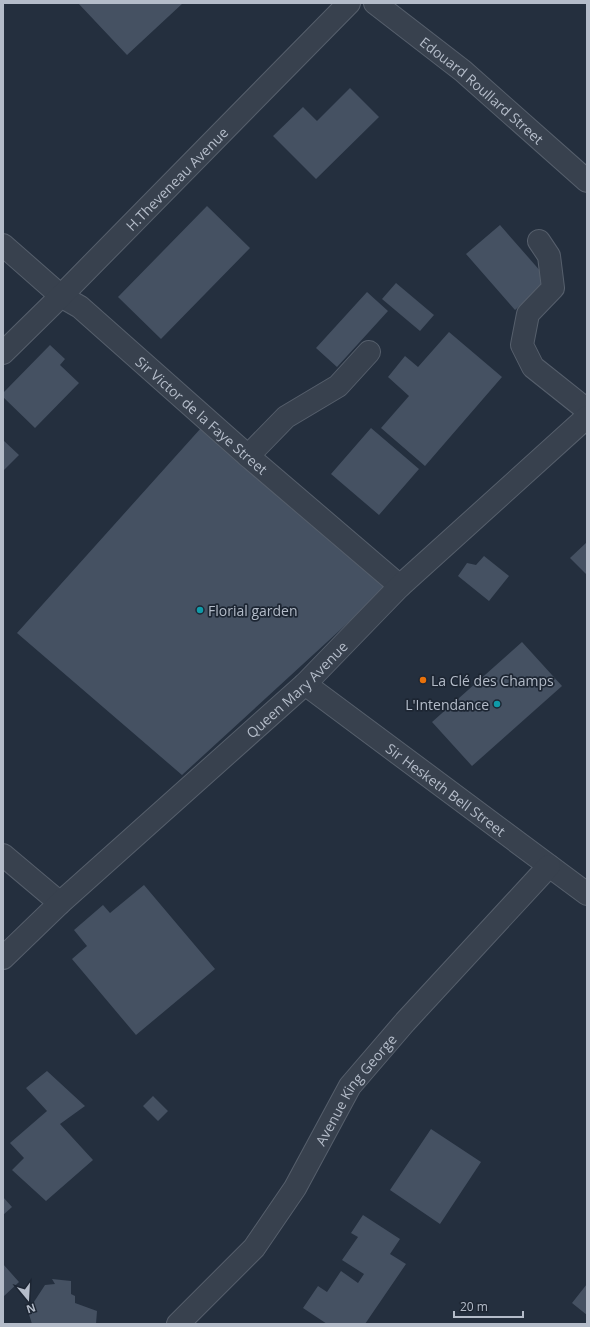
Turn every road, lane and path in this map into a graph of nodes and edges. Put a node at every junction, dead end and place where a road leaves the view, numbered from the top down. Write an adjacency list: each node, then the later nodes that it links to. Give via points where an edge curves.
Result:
1 (349, 3): 6 (street, H.Theveneau Avenue)
2 (375, 3): 3 (street, Edouard Roullard Street, via 463,71)
3 (587, 181)
4 (539, 241): 9 (street, via 549,256 553,288 528,314 522,345 533,367)
5 (3, 245): 6 (street, Sir Victor de la Faye Street)
6 (61, 296): 8 (street, H.Theveneau Avenue); 11 (street, Sir Victor de la Faye Street, via 80,307)
7 (369, 352): 11 (street, via 338,386 286,417)
8 (3, 353)
9 (587, 410)
10 (587, 417): 12 (street, Queen Mary Avenue)
11 (248, 456): 12 (street, Sir Victor de la Faye Street)
12 (400, 586): 13 (street, Queen Mary Avenue)
13 (305, 684): 15 (street, Sir Hesketh Bell Street); 17 (street, Queen Mary Avenue)
14 (3, 855): 17 (street)
15 (549, 866): 16 (street, Sir Hesketh Bell Street); 19 (street, Avenue King George, via 405,1022 350,1086 295,1188 254,1248)
16 (587, 894)
17 (60, 903): 18 (street, Queen Mary Avenue)
18 (3, 958)
19 (178, 1324)

